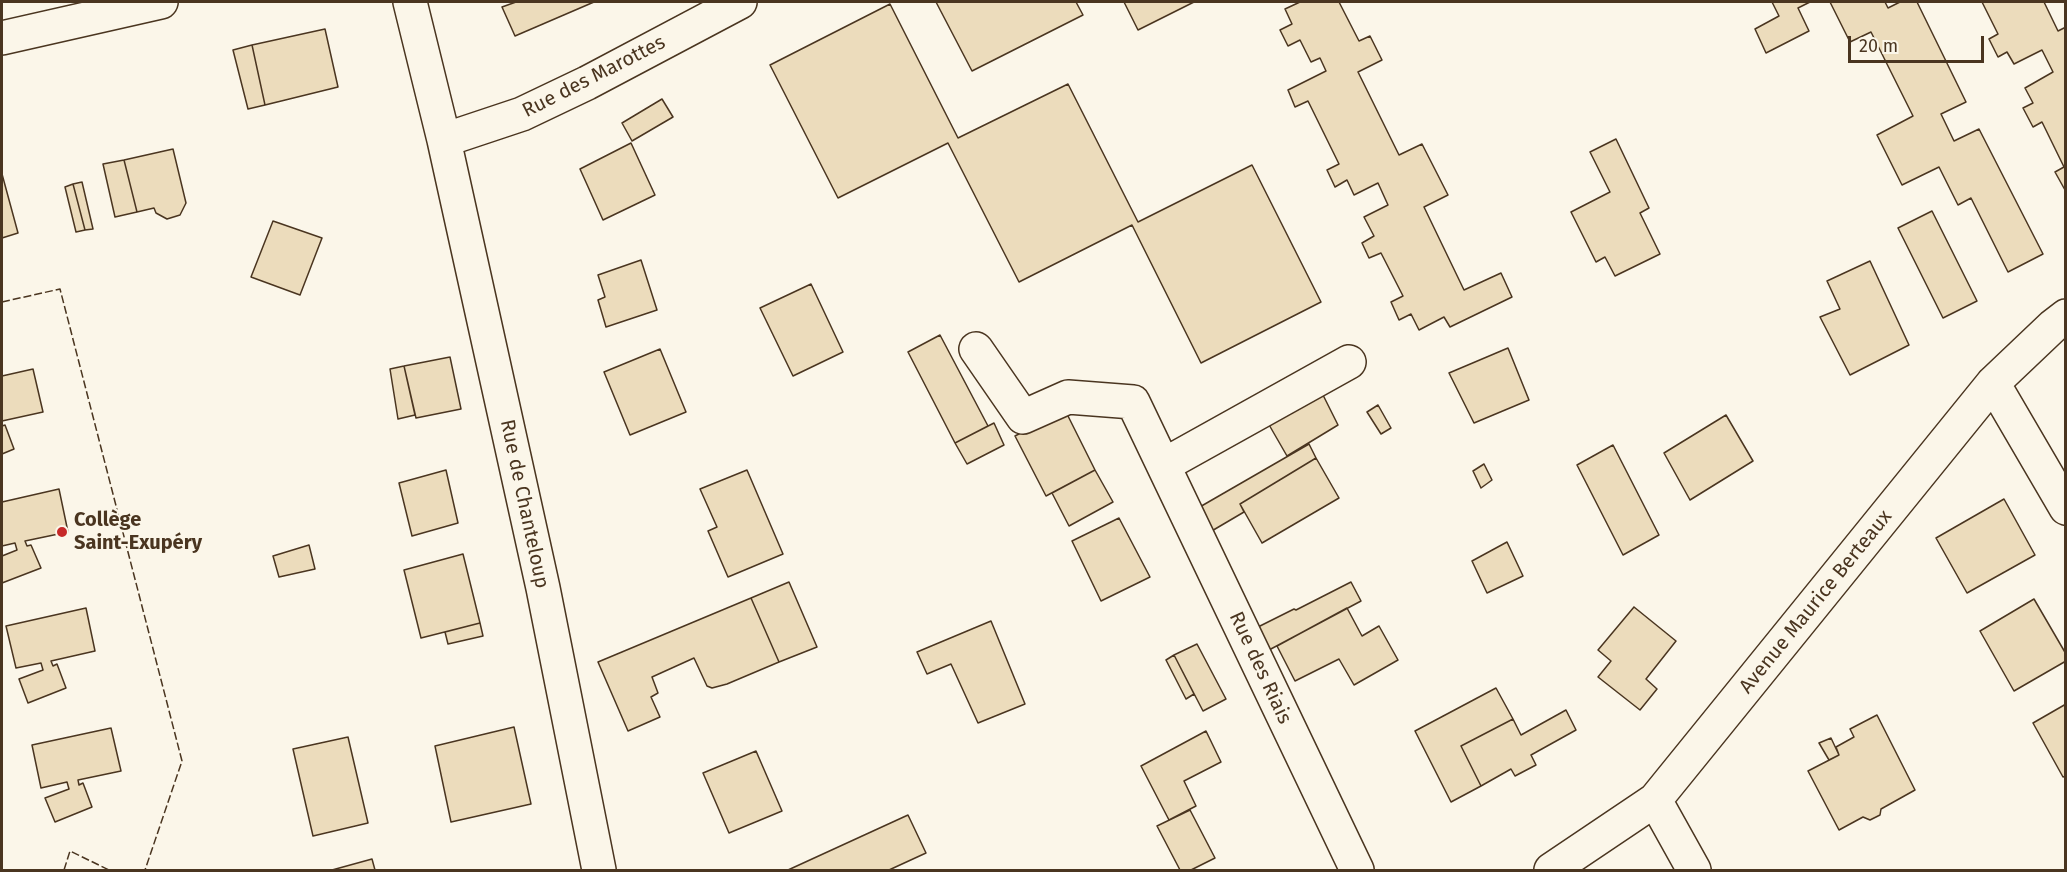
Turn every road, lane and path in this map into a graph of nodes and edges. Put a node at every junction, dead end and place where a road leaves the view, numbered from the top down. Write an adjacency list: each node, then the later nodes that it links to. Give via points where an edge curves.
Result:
1 (161, 2): 4 (street)
2 (410, 2): 5 (street, Rue de Chanteloup)
3 (740, 2): 5 (street, Rue des Marottes, via 522,114)
4 (2, 38)
5 (444, 140): 13 (street, Rue de Chanteloup, via 543,588)
6 (2066, 316): 9 (street, Avenue Maurice Berteaux)
7 (976, 349): 10 (street, Rue des Riais, via 1023,417 1068,397 1133,402)
8 (1349, 362): 10 (street)
9 (1993, 383): 11 (street); 12 (street, Avenue Maurice Berteaux)
10 (1164, 465): 14 (street, Rue des Riais)
11 (2066, 508)
12 (1655, 800): 15 (street, Avenue Maurice Berteaux); 16 (street)
13 (599, 870)
14 (1357, 870)
15 (1551, 870)
16 (1694, 870)

